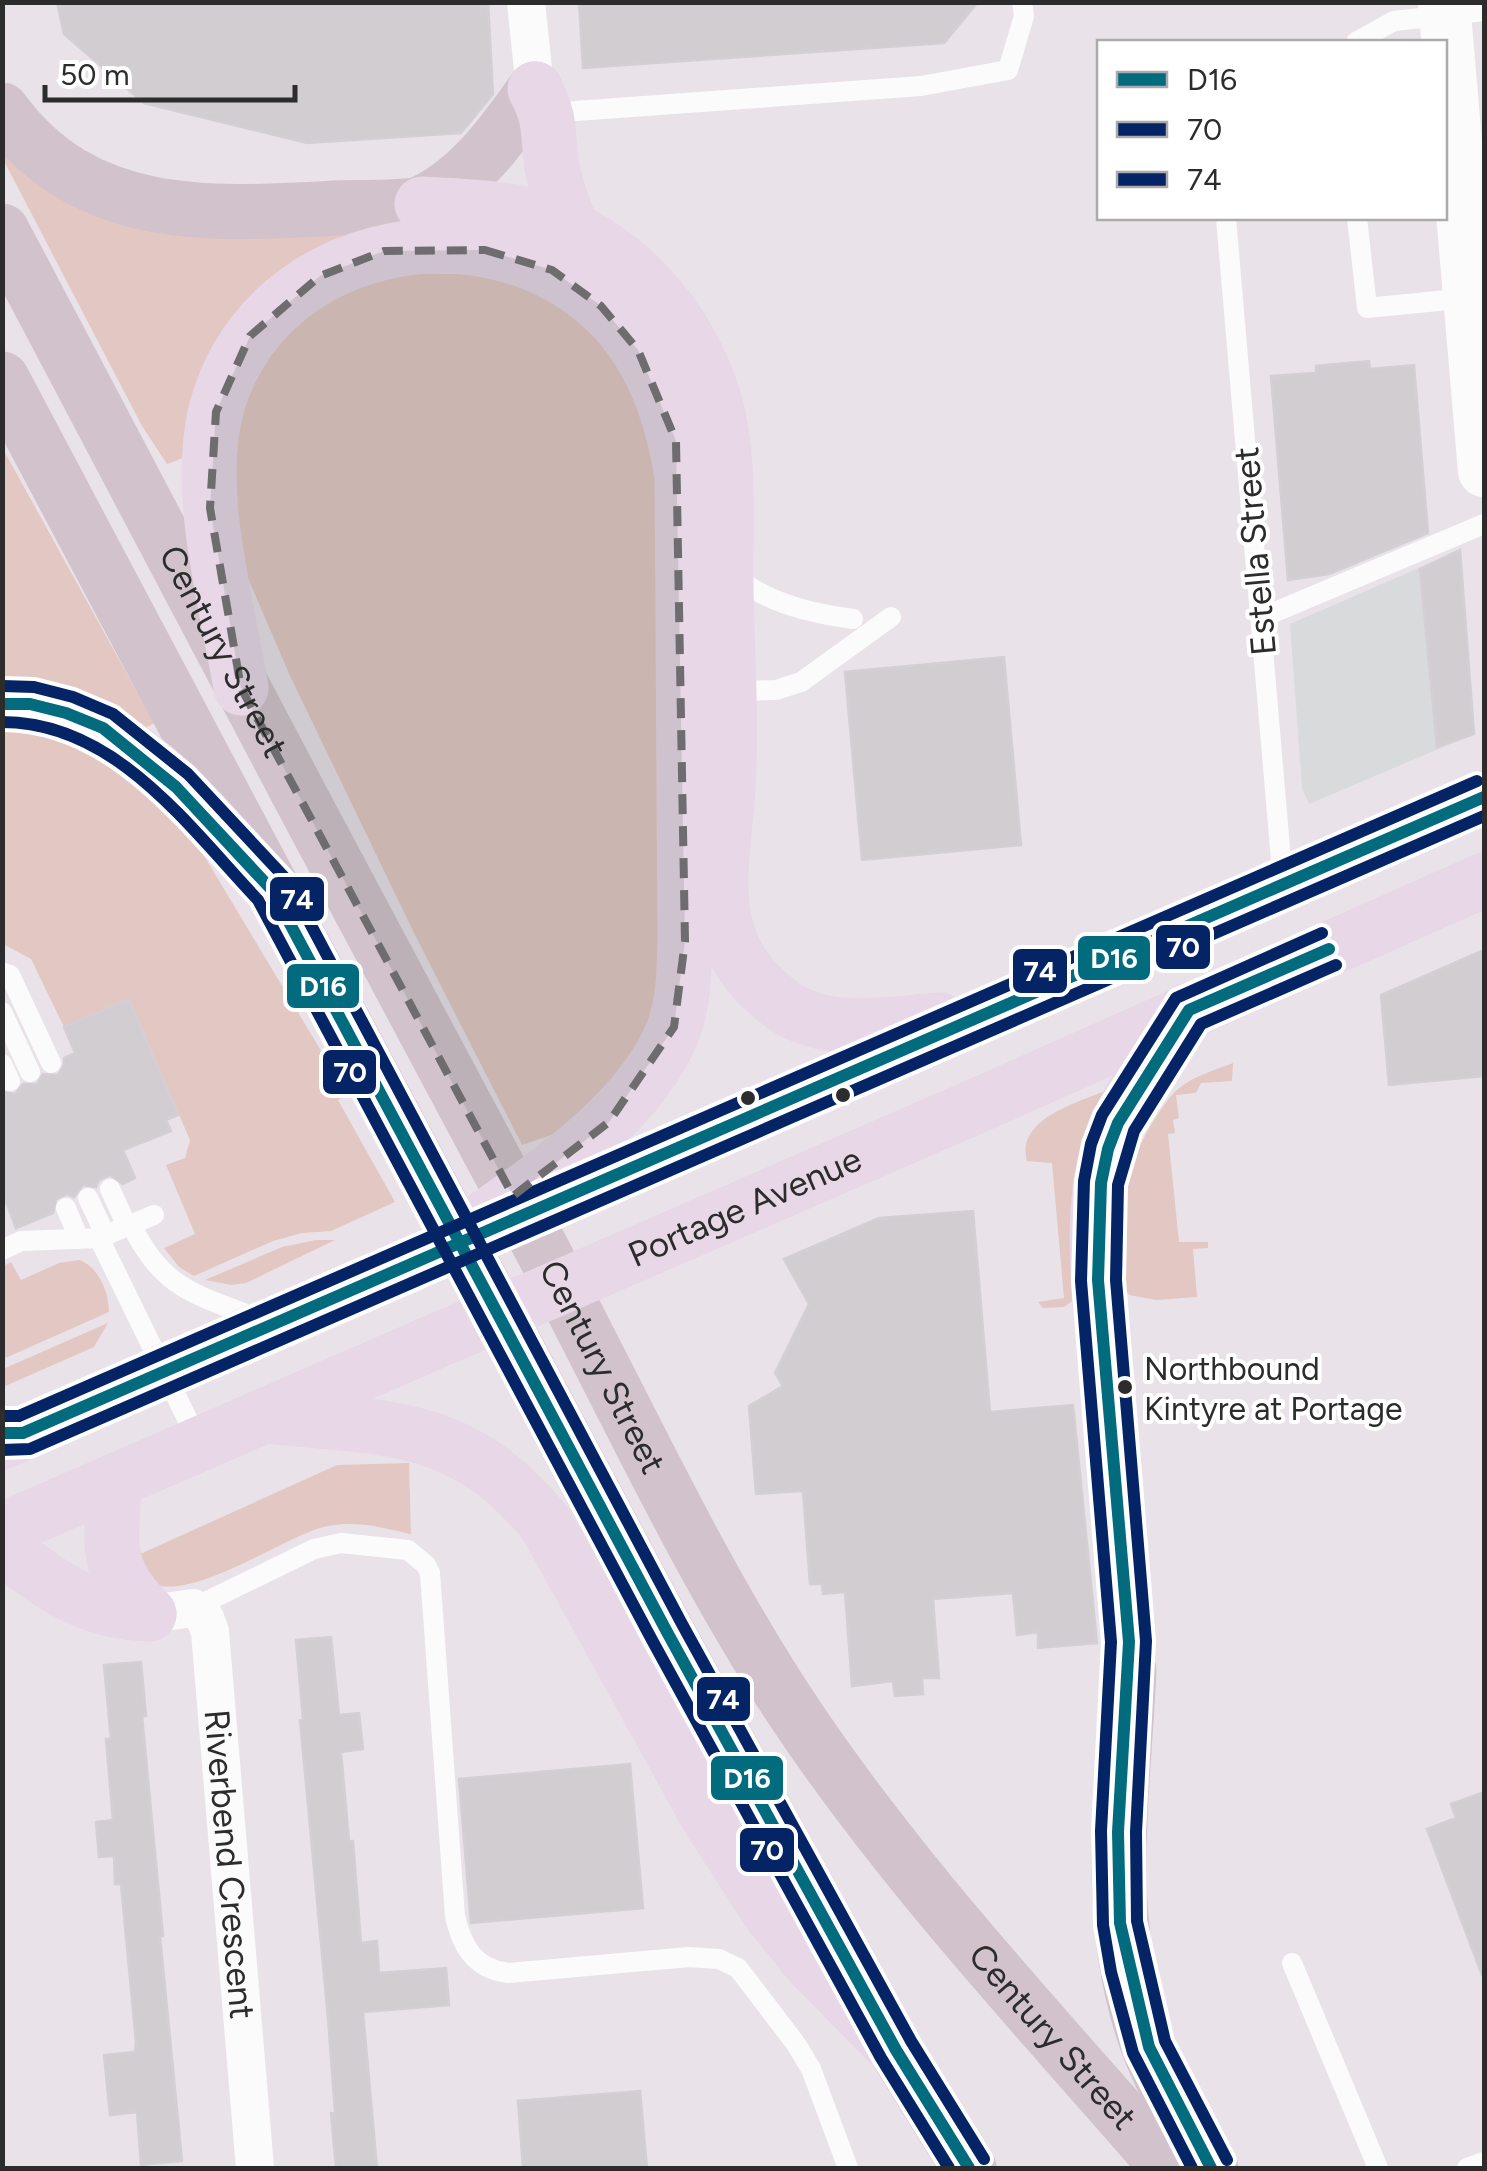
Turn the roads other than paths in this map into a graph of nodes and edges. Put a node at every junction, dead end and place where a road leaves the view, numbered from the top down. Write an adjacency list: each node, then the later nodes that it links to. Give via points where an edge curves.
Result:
1 (526, 2): 6 (street)
2 (1022, 2): 6 (lane, via 1008,70 921,86)
3 (1457, 10): 4 (lane); 13 (main road)
4 (1390, 12): 5 (lane)
5 (1358, 40)
6 (541, 101): 8 (main road); 11 (highway, via 552,168)
7 (2, 110): 8 (main road, via 37,151 67,173 136,202 195,210)
8 (422, 204): 11 (highway, via 506,210)
9 (1226, 220): 19 (lane, Estella Street)
10 (1357, 220): 13 (lane, via 1367,308)
11 (572, 229): 17 (highway, via 641,279 677,323 706,378 720,428)
12 (2, 231): 22 (main road, Century Street)
13 (1476, 297): 15 (main road)
14 (2, 379): 27 (main road, Century Street)
15 (1484, 471)
16 (1484, 524): 19 (lane)
17 (705, 571): 20 (lane); 21 (highway); 22 (highway, via 668,410 638,350 601,306 552,270 522,259 452,246 384,251 348,262 293,293 250,336 224,384 211,439 210,508); 34 (highway, via 682,995 650,1073 609,1122)
18 (892, 618): 21 (lane, via 802,682 776,690)
19 (1261, 618): 26 (lane, Estella Street)
20 (854, 620)
21 (714, 671): 31 (highway, via 728,787 720,892 730,940 752,976 780,1003 817,1020 854,1025)
22 (241, 688): 57 (main road, Century Street, via 770,1673 880,1830)
23 (2, 704): 27 (highway, via 66,713 129,746)
24 (1484, 797): 26 (highway)
25 (1484, 880): 29 (highway, Portage Avenue)
26 (1283, 886): 31 (highway)
27 (272, 890): 56 (main road, Century Street)
28 (2, 972): 32 (lane, via 10,975)
29 (1189, 1010): 44 (highway, via 1126,1108 1108,1150 1099,1210); 47 (highway, Portage Avenue)
30 (2, 1012): 33 (lane)
31 (978, 1018): 34 (highway)
32 (51, 1062)
33 (30, 1072)
34 (584, 1167): 45 (highway, via 418,1261)
35 (110, 1189): 40 (lane)
36 (88, 1198): 41 (lane)
37 (66, 1208): 41 (lane)
38 (154, 1215): 40 (lane)
39 (44, 1217): 42 (lane)
40 (129, 1225): 41 (lane); 45 (lane, via 146,1256 178,1286)
41 (95, 1238): 42 (lane); 46 (lane)
42 (54, 1240): 43 (lane, via 21,1241)
43 (2, 1250)
44 (1101, 1322): 54 (street)
45 (272, 1324): 46 (highway)
46 (163, 1370): 48 (highway); 49 (lane)
47 (261, 1416): 49 (highway, Portage Avenue); 56 (highway, via 442,1441 470,1454 525,1498 770,1913)
48 (9, 1436)
49 (199, 1444): 50 (highway, Portage Avenue)
50 (114, 1482): 51 (highway, Portage Avenue); 53 (highway, via 112,1556 126,1590)
51 (2, 1530)
52 (2, 1546): 53 (highway, via 60,1591 101,1609)
53 (171, 1611): 59 (street, Riverbend Crescent, via 205,1618 210,1632); 60 (lane, via 341,1543 408,1550 420,1559 430,1574 455,1916 471,1956 487,1970 508,1973 689,1957 738,1968 811,2070)
54 (1129, 1670): 57 (main road, via 1118,1832 1120,1922)
55 (1292, 1963): 62 (lane)
56 (896, 2050): 61 (main road, Century Street)
57 (1177, 2149)
58 (1484, 2162): 63 (lane)
59 (254, 2168)
60 (848, 2168)
61 (968, 2168)
62 (1378, 2168)
63 (1467, 2168)

